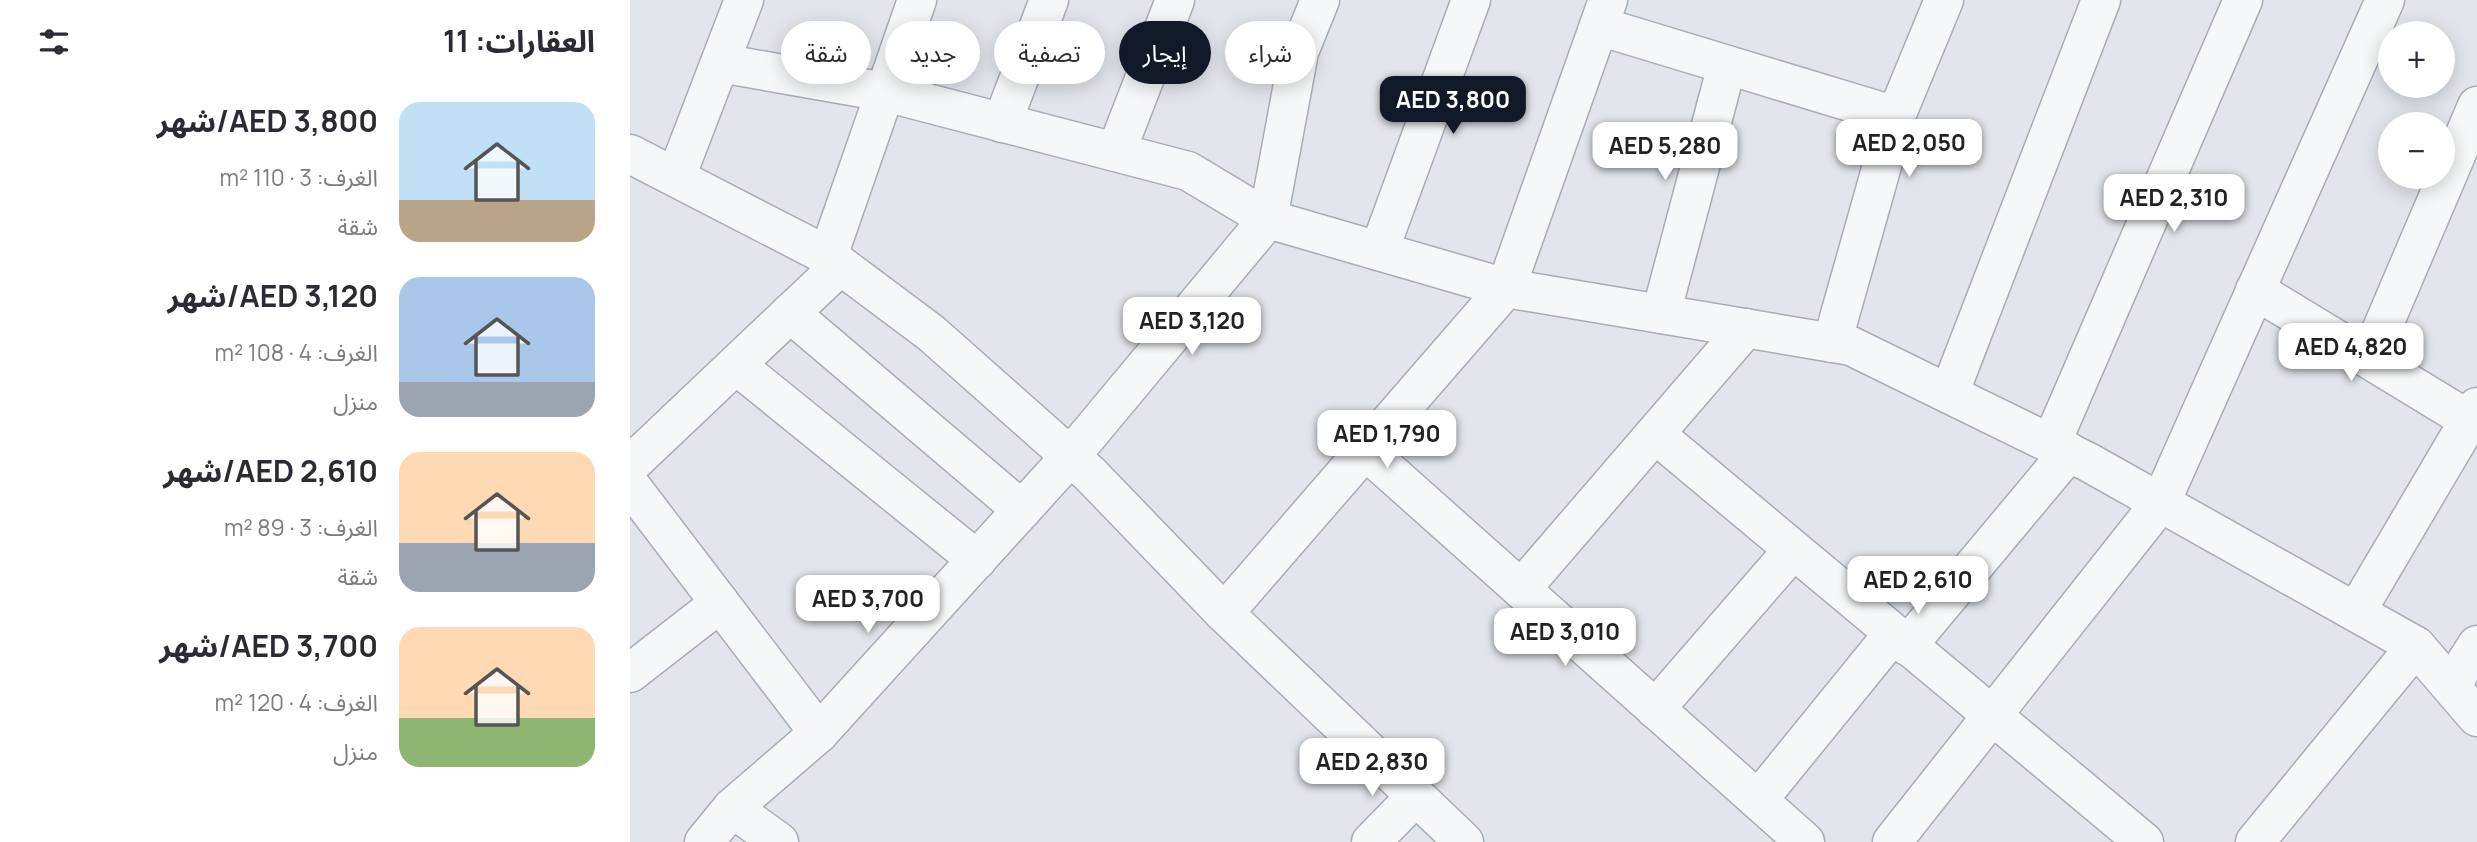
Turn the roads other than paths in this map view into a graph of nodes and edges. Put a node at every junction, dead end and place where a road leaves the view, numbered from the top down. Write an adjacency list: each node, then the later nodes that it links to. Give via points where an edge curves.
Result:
1 (744, 0): 12 (street)
2 (917, 0): 14 (street)
3 (1049, 0): 17 (street)
4 (1175, 0): 18 (street)
5 (1320, 0): 21 (street, via 1299,52)
6 (1471, 0): 22 (street)
7 (1944, 0): 16 (street)
8 (2101, 0): 32 (street)
9 (2243, 0): 36 (street)
10 (2385, 0): 25 (street)
11 (1603, 13): 13 (street); 24 (street)
12 (720, 63): 14 (street); 20 (street)
13 (1727, 65): 16 (street); 27 (street)
14 (885, 92): 17 (street); 23 (street)
15 (2477, 106): 30 (street)
16 (1896, 116): 29 (street)
17 (1002, 123): 18 (street)
18 (1116, 152): 21 (street, via 1188,171)
19 (630, 154): 20 (street)
20 (676, 177): 23 (street)
21 (1268, 219): 22 (street); 38 (street)
22 (1379, 251): 24 (street)
23 (834, 261): 26 (street); 38 (street, via 931,333)
24 (1506, 288): 27 (street); 37 (street)
25 (2255, 290): 30 (street); 41 (street)
26 (790, 313): 31 (street); 42 (street)
27 (1661, 314): 28 (street)
28 (1746, 328): 29 (street); 35 (street)
29 (1832, 343): 32 (street, via 1851,346)
30 (2368, 359): 33 (street)
31 (736, 365): 34 (street); 44 (street)
32 (1949, 394): 36 (street)
33 (2475, 418): 47 (street)
34 (645, 430): 39 (street)
35 (1655, 434): 43 (street); 45 (street)
36 (2060, 448): 41 (street); 49 (street)
37 (1365, 450): 45 (street); 48 (street)
38 (1069, 458): 42 (street); 48 (street, via 1090,474)
39 (630, 465)
40 (630, 485): 46 (street)
41 (2161, 502): 47 (street); 55 (street)
42 (1022, 510): 44 (street)
43 (1793, 550): 49 (street); 54 (street)
44 (977, 559): 57 (street)
45 (1521, 589): 54 (street)
46 (720, 603): 52 (street); 57 (street)
47 (2356, 612): 51 (street)
48 (1224, 613): 58 (street)
49 (1900, 640): 55 (street); 59 (street)
50 (2477, 645): 53 (street)
51 (2416, 646): 53 (street); 68 (street)
52 (630, 673)
53 (2452, 684): 56 (street)
54 (1655, 709): 59 (street)
55 (1991, 717): 61 (street); 67 (street)
56 (2477, 717)
57 (819, 733): 60 (street)
58 (1416, 796): 64 (street); 65 (street)
59 (1758, 800): 66 (street)
60 (732, 808): 62 (street); 63 (street)
61 (1899, 840)
62 (705, 842)
63 (779, 842)
64 (1371, 842)
65 (1464, 842)
66 (1805, 842)
67 (2144, 842)
68 (2255, 842)

